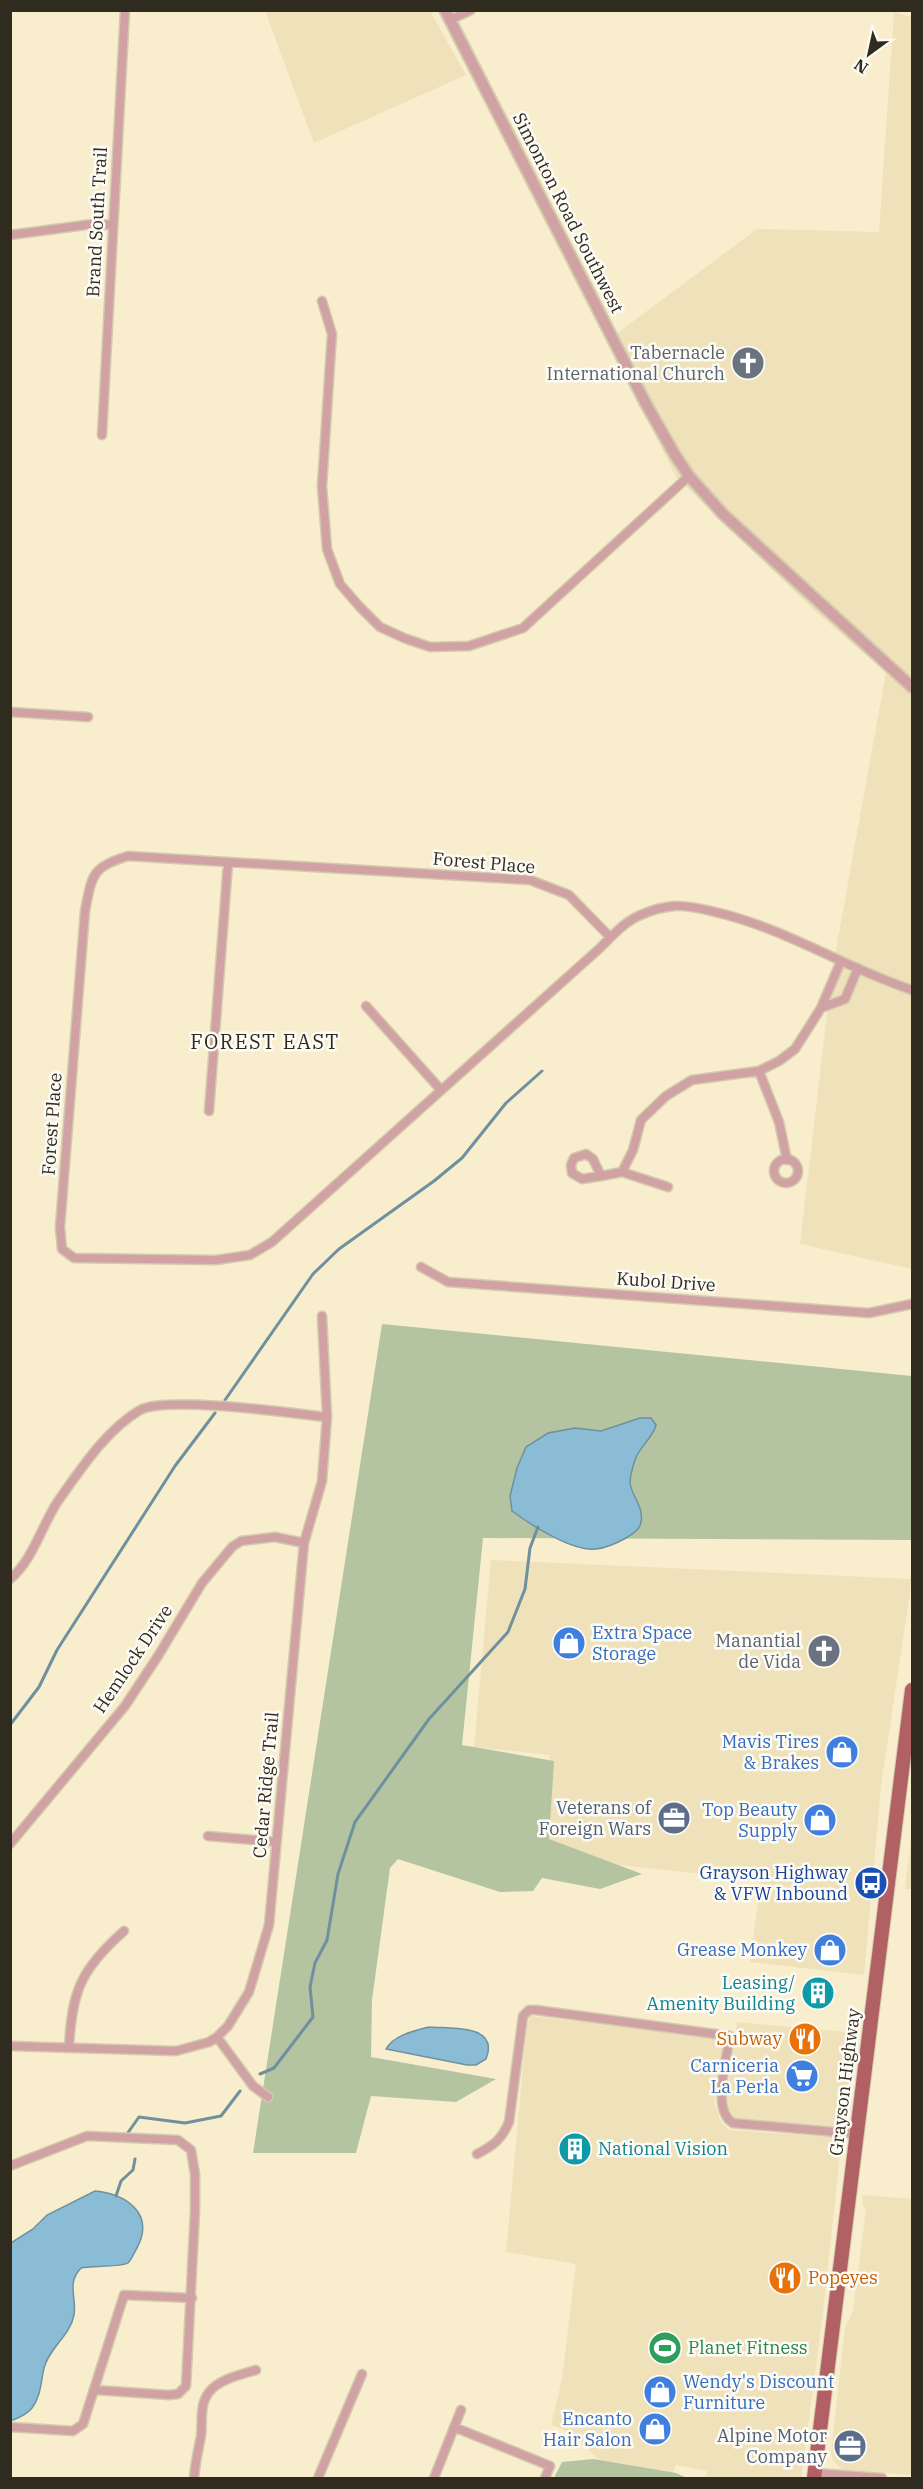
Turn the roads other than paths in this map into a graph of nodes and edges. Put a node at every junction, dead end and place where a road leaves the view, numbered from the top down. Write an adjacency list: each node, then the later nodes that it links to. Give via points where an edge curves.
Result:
1 (125, 10): 4 (street, Brand South Trail)
2 (471, 10): 3 (street)
3 (448, 15): 8 (street, Simonton Road Southwest, via 664,439)
4 (113, 225): 5 (street); 7 (street, Brand South Trail)
5 (10, 235)
6 (322, 301): 8 (street, via 332,334 322,486 327,549 340,584 380,627 430,646 469,646 523,628)
7 (102, 435)
8 (690, 476): 9 (street, Simonton Road Southwest, via 743,534)
9 (912, 687)
10 (10, 712): 11 (street)
11 (88, 717)
12 (228, 863): 13 (street, Forest Place, via 531,880 568,896); 20 (street, Forest Place, via 128,856 105,862 91,880 85,911 60,1227 63,1249 74,1258 216,1260 250,1255 272,1242); 21 (street)
13 (610, 938): 14 (street, Forest Place, via 642,914 675,906 732,916 766,927); 20 (street, Forest Place)
14 (841, 961): 15 (street, Forest Place); 18 (street)
15 (858, 968): 16 (street, Forest Place); 18 (street, via 845,999)
16 (912, 990)
17 (366, 1006): 20 (street)
18 (821, 1008): 19 (street, via 795,1049)
19 (759, 1071): 22 (street, via 779,1122); 23 (street, via 692,1080 666,1096 641,1120)
20 (441, 1090)
21 (209, 1111)
22 (787, 1160)
23 (622, 1172): 24 (street); 25 (street)
24 (601, 1176)
25 (668, 1187)
26 (421, 1267): 27 (street, Kubol Drive, via 448,1282 460,1283 869,1313)
27 (912, 1304)
28 (322, 1316): 29 (street, Cedar Ridge Trail)
29 (327, 1417): 30 (street, Cedar Ridge Trail, via 321,1481); 31 (street, via 215,1406 142,1409 108,1435 57,1503)
30 (304, 1543): 37 (street, Cedar Ridge Trail); 38 (street, Hemlock Drive, via 275,1537 242,1541 232,1547 202,1582 125,1706)
31 (10, 1579)
32 (912, 1690): 33 (main road, Grayson Highway)
33 (912, 1705): 35 (main road, Grayson Highway)
34 (912, 1746): 35 (street)
35 (903, 1760): 44 (main road, Grayson Highway)
36 (208, 1836): 37 (street)
37 (276, 1842): 40 (street, Cedar Ridge Trail, via 269,1925 249,1992)
38 (10, 1844)
39 (124, 1931): 42 (street, via 94,1961 79,1987 72,2010)
40 (218, 2037): 42 (street, via 176,2051); 43 (street, via 253,2086)
41 (10, 2046): 42 (street)
42 (69, 2047)
43 (268, 2097)
44 (857, 2133): 45 (street, via 728,2121 720,2102 730,2036 529,2010 523,2016 509,2122 493,2146); 54 (main road, Grayson Highway)
45 (477, 2154)
46 (10, 2166): 47 (street, via 87,2136 177,2140 191,2151 195,2174)
47 (192, 2298): 50 (street, via 124,2295); 50 (street, via 184,2391 169,2395)
48 (256, 2370): 55 (street, via 220,2382 206,2397)
49 (362, 2374): 56 (street)
50 (95, 2390): 52 (street, via 83,2424 73,2431)
51 (461, 2410): 53 (street)
52 (10, 2427)
53 (454, 2427): 57 (street); 58 (street, via 550,2466)
54 (814, 2476): 59 (street)
55 (194, 2478)
56 (318, 2478)
57 (434, 2478)
58 (545, 2478)
59 (882, 2478)

